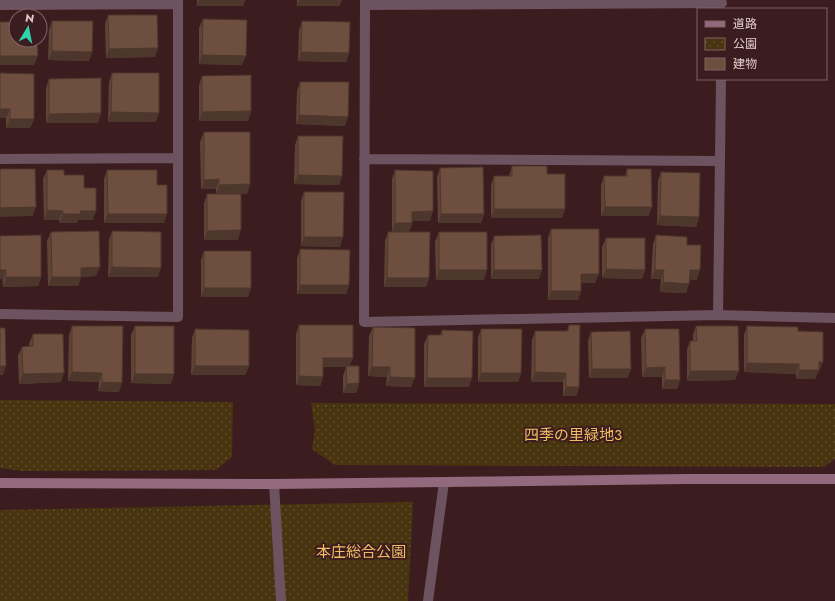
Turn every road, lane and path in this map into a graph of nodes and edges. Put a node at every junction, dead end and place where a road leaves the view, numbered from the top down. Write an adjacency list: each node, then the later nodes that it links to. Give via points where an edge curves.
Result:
1 (178, 2): 4 (street); 6 (street)
2 (365, 2): 3 (street); 8 (street)
3 (722, 4)
4 (0, 5)
5 (721, 80): 9 (street)
6 (178, 158): 7 (street); 10 (street, via 178,317)
7 (0, 159)
8 (364, 159): 9 (street); 11 (street, via 364,322)
9 (720, 161): 11 (street)
10 (0, 314)
11 (718, 315): 12 (street)
12 (835, 318)
13 (835, 479): 14 (street)
14 (444, 482): 16 (street); 18 (street)
15 (0, 483): 16 (street)
16 (274, 484): 17 (street)
17 (281, 601)
18 (428, 601)

